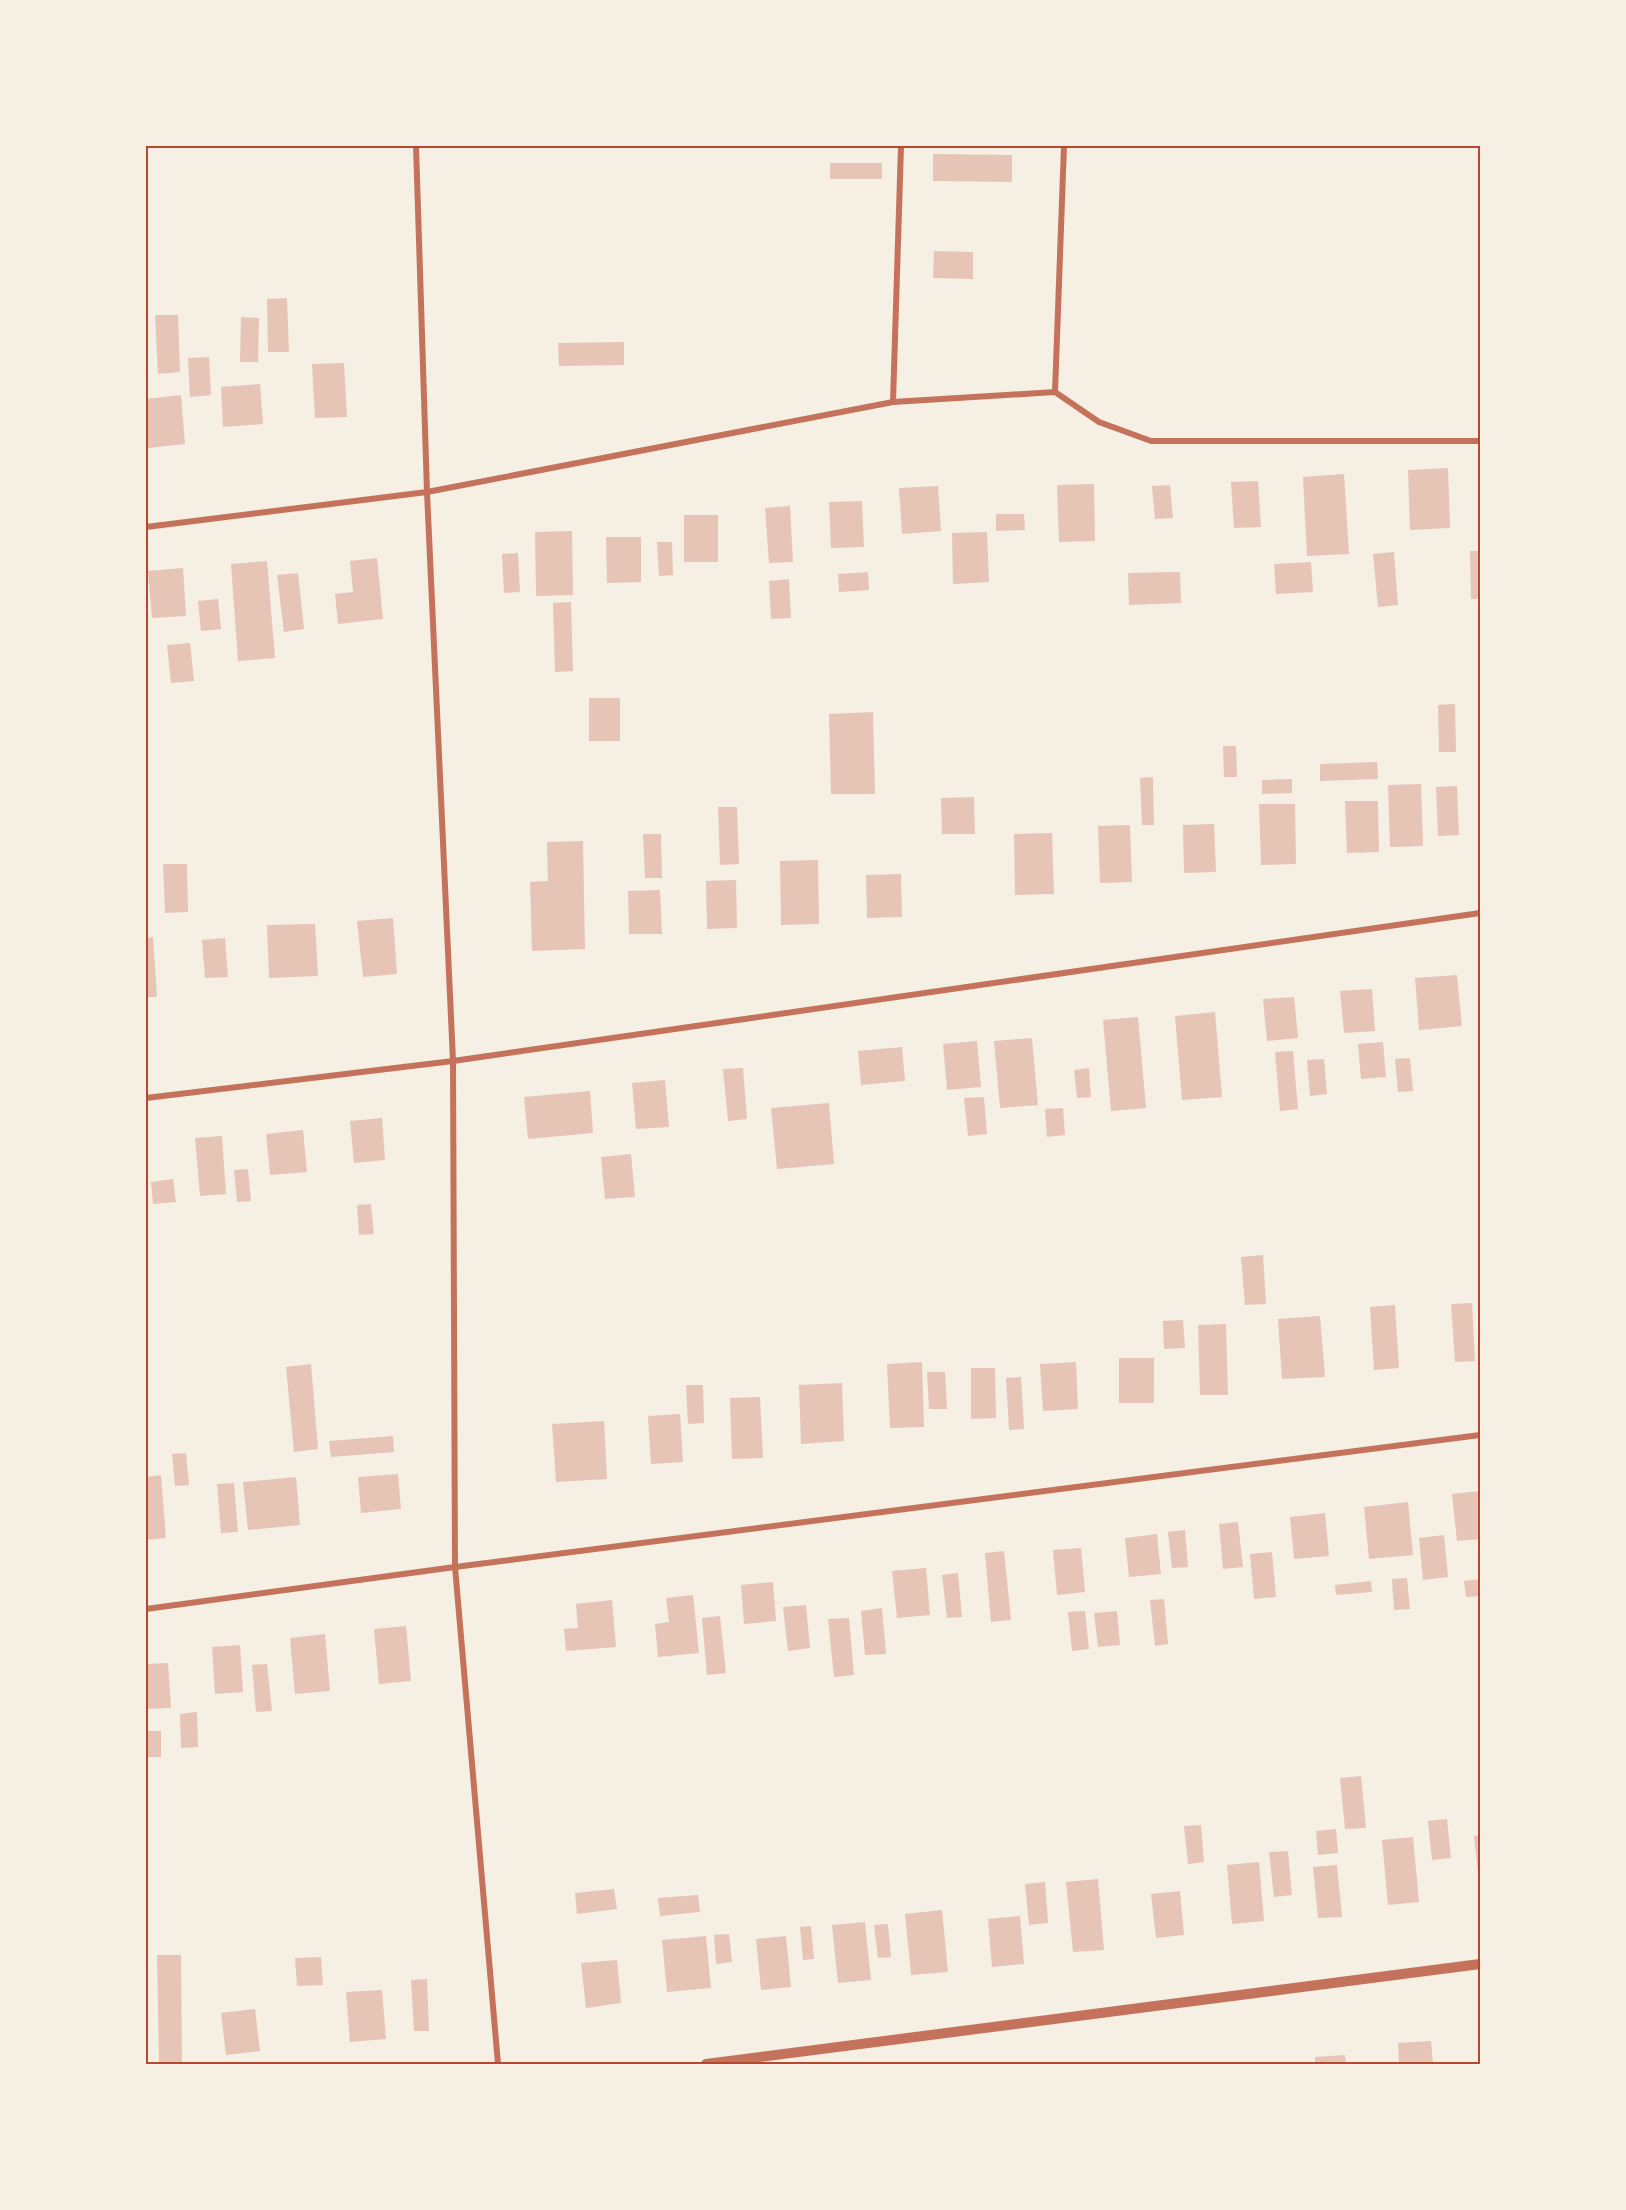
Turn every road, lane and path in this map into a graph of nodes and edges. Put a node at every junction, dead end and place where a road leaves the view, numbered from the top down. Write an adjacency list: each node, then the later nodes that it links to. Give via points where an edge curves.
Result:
1 (416, 146): 7 (street)
2 (900, 146): 5 (street)
3 (1064, 146): 4 (street)
4 (1054, 392): 5 (street); 6 (street, via 1099,422 1151,441)
5 (893, 402): 7 (street)
6 (1480, 441)
7 (427, 492): 8 (street); 10 (street)
8 (146, 527)
9 (1480, 913): 10 (street)
10 (453, 1061): 11 (street); 13 (street)
11 (146, 1098)
12 (1480, 1436): 13 (street)
13 (455, 1567): 14 (street); 16 (street)
14 (146, 1609)
15 (1480, 1964): 17 (street)
16 (498, 2064)
17 (706, 2064)

